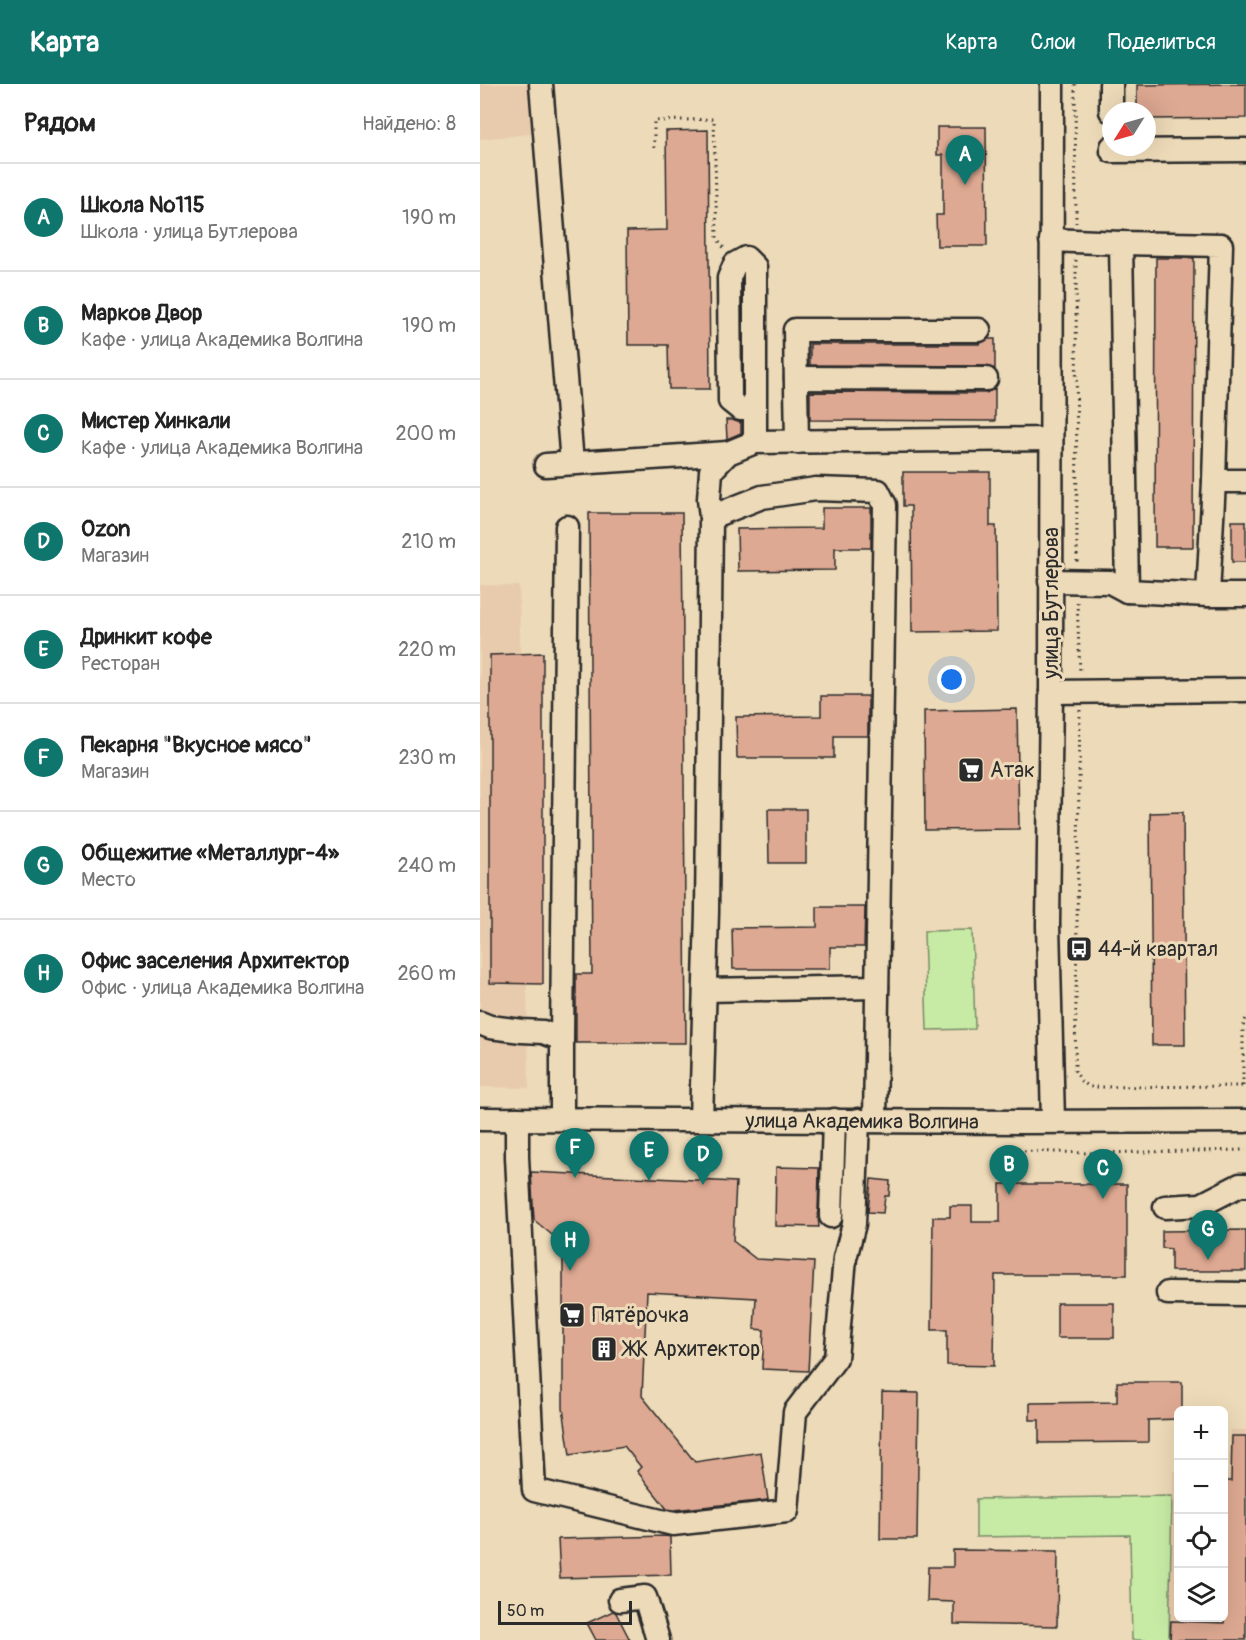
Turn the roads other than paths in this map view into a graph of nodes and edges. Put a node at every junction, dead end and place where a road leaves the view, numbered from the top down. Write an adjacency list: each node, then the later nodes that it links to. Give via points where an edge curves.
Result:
1 (541, 84): 18 (street)
2 (1052, 84): 7 (street, улица Бутлерова)
3 (1111, 84): 4 (street)
4 (1111, 102)
5 (1246, 150): 6 (street)
6 (1156, 151)
7 (1051, 240): 8 (street); 15 (street, улица Бутлерова)
8 (1121, 243): 20 (street, via 1221,245); 25 (street)
9 (735, 264): 16 (street, via 746,258 755,267)
10 (979, 330): 11 (street, via 795,330)
11 (796, 378): 12 (street); 14 (street)
12 (986, 379)
13 (985, 427): 14 (street)
14 (797, 435): 15 (street); 16 (street)
15 (1051, 439): 24 (street, улица Бутлерова)
16 (755, 442): 17 (street)
17 (728, 453): 18 (street); 22 (street, via 711,471)
18 (572, 463): 19 (street)
19 (546, 465)
20 (1214, 481): 21 (street); 26 (street)
21 (1246, 481)
22 (711, 517): 30 (street, via 762,496 816,489 878,491 885,505); 31 (street)
23 (567, 527): 33 (street)
24 (1050, 581): 25 (street, via 1110,582); 29 (street, улица Бутлерова)
25 (1127, 591): 26 (street)
26 (1208, 595): 27 (street)
27 (1246, 595)
28 (1246, 690): 29 (street)
29 (1051, 692): 40 (street, улица Бутлерова, via 1048,926)
30 (877, 987): 31 (street); 39 (street)
31 (705, 990): 37 (street)
32 (480, 1023): 33 (street, via 543,1032)
33 (562, 1039): 36 (street)
34 (480, 1119): 35 (street, улица Академика Волгина)
35 (517, 1119): 36 (street, улица Академика Волгина); 39 (street, via 534,1490 673,1524 787,1511 795,1412 836,1358 845,1258 854,1224)
36 (562, 1119): 37 (street, улица Академика Волгина)
37 (701, 1120): 38 (street, улица Академика Волгина)
38 (834, 1120): 39 (street, улица Академика Волгина); 44 (street)
39 (866, 1120): 40 (street, улица Академика Волгина)
40 (1053, 1121): 41 (street, улица Академика Волгина)
41 (1246, 1121)
42 (1246, 1185): 43 (street, via 1201,1205)
43 (1165, 1207)
44 (831, 1216)
45 (1168, 1293): 46 (street)
46 (1246, 1294)
47 (620, 1600): 48 (street, via 645,1597)
48 (658, 1640)

